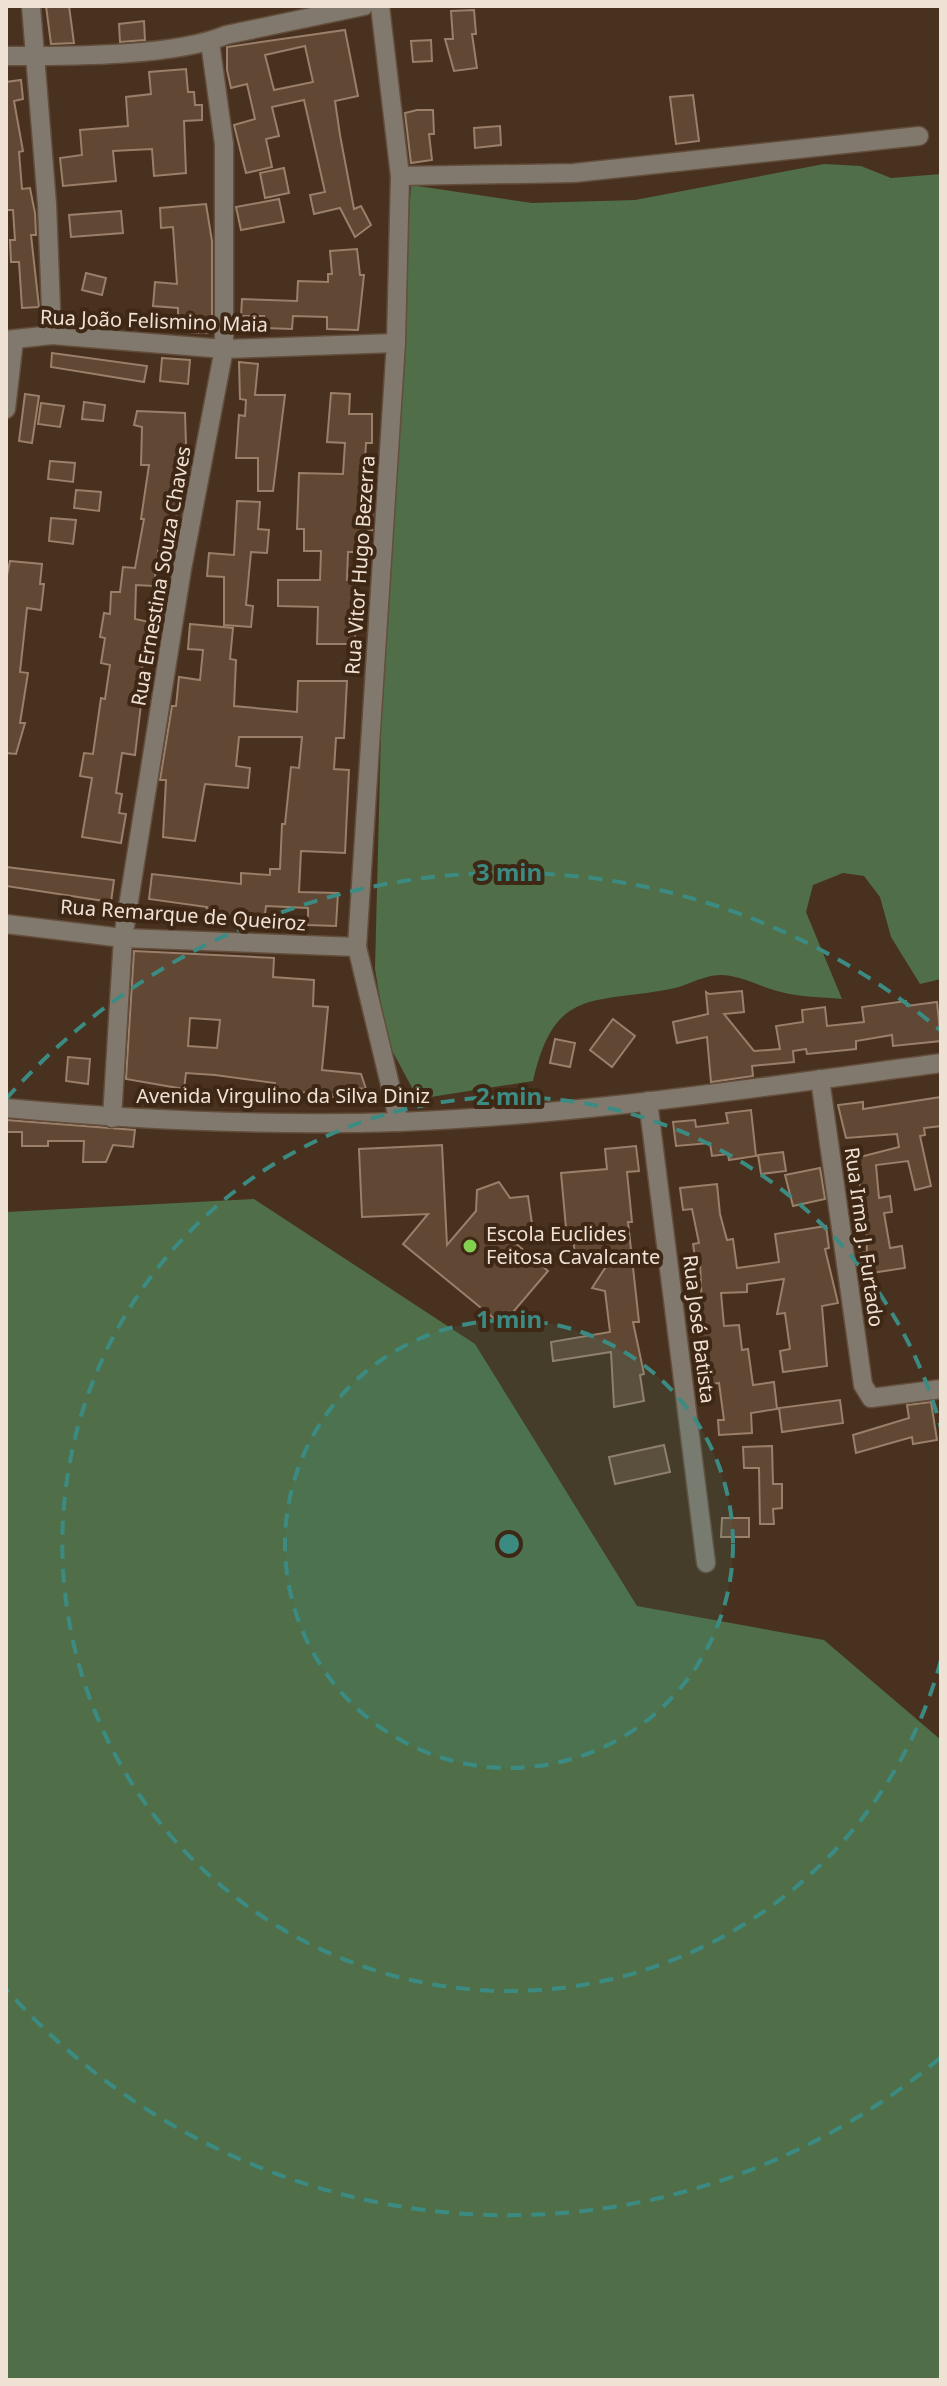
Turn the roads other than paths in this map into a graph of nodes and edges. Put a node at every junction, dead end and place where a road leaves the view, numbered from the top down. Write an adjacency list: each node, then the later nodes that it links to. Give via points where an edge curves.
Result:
1 (31, 6): 6 (street)
2 (364, 6): 4 (street)
3 (380, 6): 8 (street, Rua Vitor Hugo Bezerra)
4 (210, 42): 6 (street); 12 (street, Rua Ernestina Souza Chaves, via 224,144)
5 (6, 56): 6 (street)
6 (36, 56): 9 (street)
7 (919, 136): 8 (street, via 574,173)
8 (400, 176): 11 (street, Rua Vitor Hugo Bezerra)
9 (52, 335): 10 (street, Rua João Felismino Maia); 12 (street, Rua João Felismino Maia)
10 (10, 340): 13 (street)
11 (396, 343): 12 (street, Rua João Felismino Maia); 16 (street, Rua Vitor Hugo Bezerra)
12 (224, 349): 15 (street, Rua Ernestina Souza Chaves, via 182,569)
13 (6, 409)
14 (6, 924): 15 (street, Rua Remarque de Queiroz)
15 (123, 938): 16 (street, Rua Remarque de Queiroz); 21 (street, Rua Ernestina Souza Chaves)
16 (357, 947): 22 (street, Rua Vitor Hugo Bezerra)
17 (941, 1063): 18 (street, Avenida Virgulino da Silva Diniz)
18 (820, 1079): 19 (street, Avenida Virgulino da Silva Diniz); 23 (street, Rua Irma J. Furtado, via 863,1385 871,1398)
19 (648, 1101): 22 (street, Avenida Virgulino da Silva Diniz); 24 (street, Rua José Batista)
20 (6, 1108): 21 (street, Avenida Virgulino da Silva Diniz)
21 (112, 1118): 22 (street, Avenida Virgulino da Silva Diniz)
22 (399, 1122)
23 (941, 1389)
24 (706, 1563)

